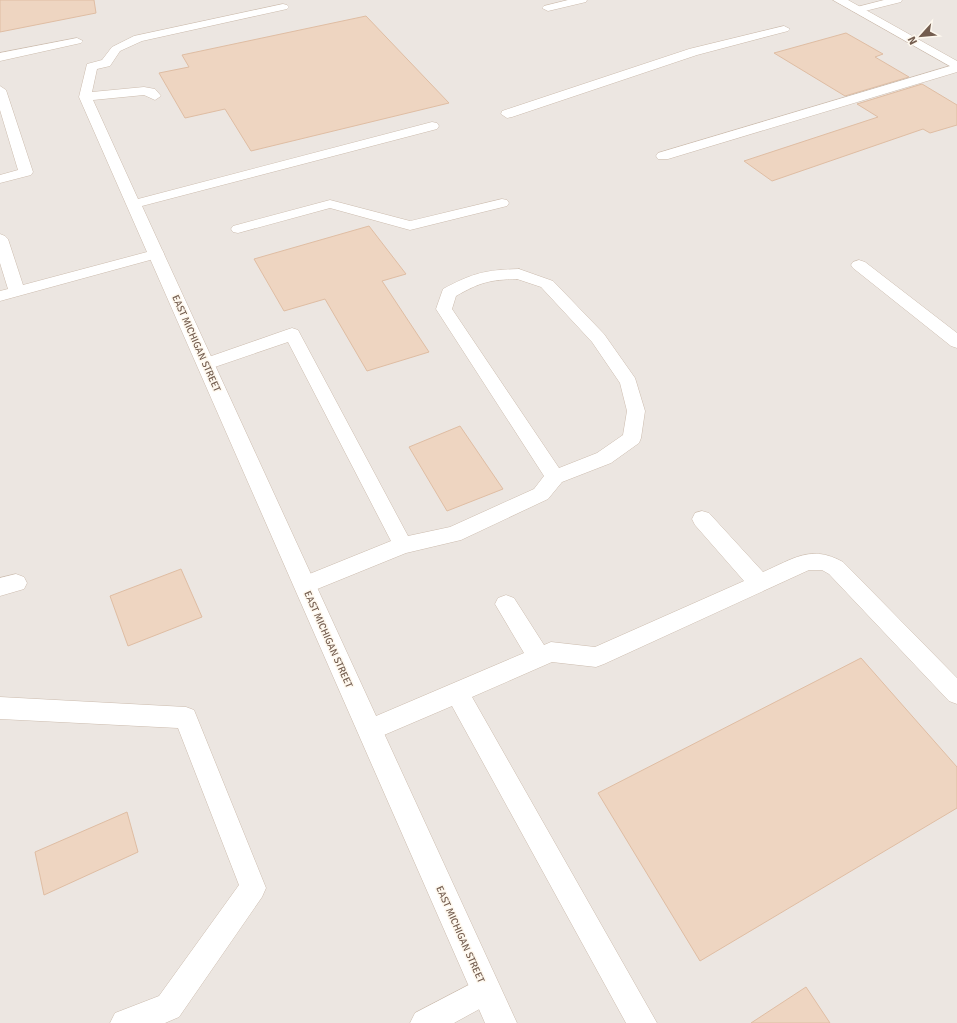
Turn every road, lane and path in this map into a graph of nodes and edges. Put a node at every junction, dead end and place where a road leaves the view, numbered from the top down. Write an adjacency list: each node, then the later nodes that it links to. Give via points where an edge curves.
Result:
1 (582, 0): 5 (lane)
2 (839, 0): 6 (street)
3 (897, 0): 6 (lane)
4 (283, 7): 13 (lane, via 138,38 116,49 106,63 91,67)
5 (548, 8)
6 (857, 10): 10 (street)
7 (784, 29): 14 (lane, via 693,52)
8 (77, 41): 9 (lane)
9 (0, 57)
10 (957, 67): 16 (lane)
11 (0, 90): 17 (lane, via 26,172)
12 (155, 96): 13 (lane, via 144,91)
13 (85, 97): 19 (lane)
14 (507, 114)
15 (432, 126): 19 (lane)
16 (663, 156)
17 (0, 179)
18 (502, 203): 20 (lane, via 410,226 330,204)
19 (134, 204): 22 (lane)
20 (238, 229)
21 (0, 239): 24 (lane)
22 (156, 254): 24 (lane); 27 (street, EAST MICHIGAN STREET)
23 (860, 265): 26 (lane)
24 (17, 291): 25 (lane)
25 (0, 296)
26 (957, 342)
27 (206, 364): 30 (lane, via 292,334); 32 (street, EAST MICHIGAN STREET)
28 (555, 477): 28 (lane, via 444,309 449,293 469,282 489,275 519,274 547,284 598,338 629,382 636,411 632,438 604,458); 30 (lane, via 541,494 454,534)
29 (702, 519): 31 (lane)
30 (403, 545): 32 (lane)
31 (759, 583): 34 (lane, via 596,656 551,652); 36 (lane, via 807,562 825,562 836,568)
32 (305, 585): 38 (street, EAST MICHIGAN STREET)
33 (506, 604): 34 (lane)
34 (539, 657): 35 (lane)
35 (456, 692): 38 (lane); 43 (lane)
36 (957, 694)
37 (0, 708): 40 (lane, via 186,718 253,888 169,1007)
38 (370, 730): 39 (street, EAST MICHIGAN STREET)
39 (486, 990): 41 (lane); 42 (street, EAST MICHIGAN STREET)
40 (125, 1023)
41 (425, 1023)
42 (501, 1023)
43 (642, 1023)

